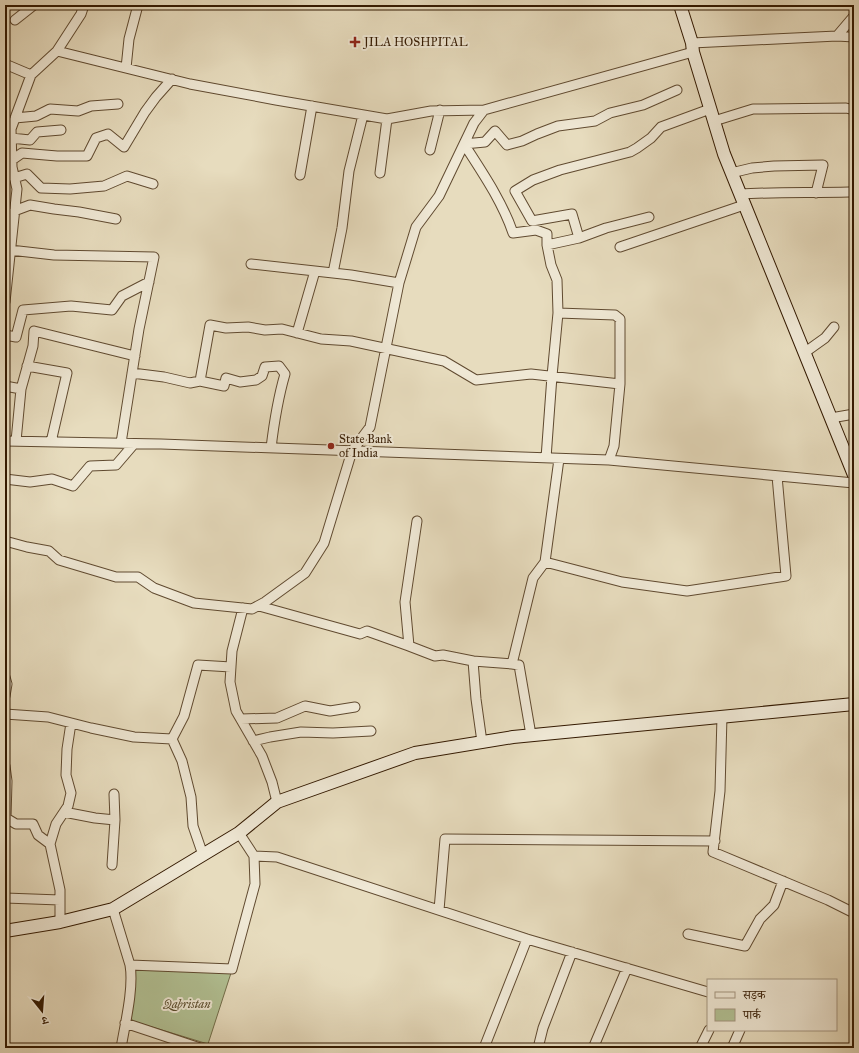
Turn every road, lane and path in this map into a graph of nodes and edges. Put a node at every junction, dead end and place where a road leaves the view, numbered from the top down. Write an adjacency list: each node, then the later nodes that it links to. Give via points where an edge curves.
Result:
1 (34, 5): 6 (street)
2 (84, 5): 10 (street)
3 (138, 5): 12 (street, via 129,39)
4 (680, 5): 9 (main road)
5 (854, 16): 7 (street)
6 (15, 20)
7 (838, 36): 8 (street); 9 (street)
8 (854, 37)
9 (693, 48): 18 (main road); 20 (street)
10 (57, 51): 12 (street); 13 (street)
11 (5, 64): 13 (street)
12 (126, 68): 14 (street)
13 (31, 75): 23 (street)
14 (172, 79): 17 (street); 30 (street, via 144,112 124,147 108,134 96,138 86,156 22,153)
15 (677, 90): 28 (street, via 643,105 610,113 595,121 558,126 507,145 495,131 485,142)
16 (118, 104): 23 (street, via 91,106 78,111 50,109 36,116)
17 (312, 106): 22 (street); 33 (street)
18 (710, 109): 25 (main road); 43 (street, via 661,127 651,138 630,152 560,170 533,180 515,191 532,221 572,214)
19 (440, 110): 20 (street); 24 (street); 29 (street)
20 (484, 110): 28 (street, via 474,123)
21 (854, 110): 25 (street, via 753,109)
22 (363, 115): 24 (street); 49 (street, via 349,171)
23 (15, 118): 27 (street)
24 (387, 119): 31 (street)
25 (714, 121): 32 (main road)
26 (61, 130): 27 (street, via 38,132 30,140)
27 (9, 132): 30 (street)
28 (464, 144): 44 (street, via 485,177 513,233 536,230 547,234); 51 (street, via 439,196 416,227)
29 (430, 150)
30 (8, 160): 34 (street)
31 (380, 173)
32 (731, 173): 37 (street, via 774,166 823,165); 38 (main road)
33 (300, 175)
34 (14, 178): 35 (street, via 27,174 41,188 104,186 127,176); 39 (street, via 17,189)
35 (153, 184)
36 (850, 192): 37 (street)
37 (816, 193): 38 (street, via 773,192)
38 (742, 199): 45 (street); 58 (main road)
39 (14, 211): 41 (street, via 30,205); 42 (street)
40 (650, 217): 43 (street)
41 (116, 219)
42 (9, 223): 46 (street)
43 (579, 238): 44 (street)
44 (547, 245): 53 (street, via 557,280)
45 (620, 247)
46 (10, 250): 50 (street, via 54,255 154,257); 52 (street)
47 (251, 264): 48 (street)
48 (315, 271): 49 (street); 55 (street)
49 (333, 273): 51 (street)
50 (149, 282): 56 (street, via 122,296 112,310 71,306 23,310 16,337); 59 (street)
51 (399, 283): 57 (street)
52 (5, 302)
53 (558, 313): 62 (street); 64 (street, via 615,315 620,319)
54 (834, 327): 58 (street, via 825,338)
55 (297, 333): 57 (street); 63 (street, via 282,329 226,328 210,325)
56 (5, 335)
57 (386, 348): 62 (street, via 444,361 476,380 531,374); 75 (street, via 370,427)
58 (804, 353): 68 (main road)
59 (135, 356): 60 (street, via 34,331); 61 (street)
60 (27, 366): 66 (street); 71 (street, via 67,373)
61 (132, 373): 63 (street, via 190,383); 72 (street)
62 (552, 376): 64 (street); 76 (street)
63 (200, 381): 74 (street, via 224,386 226,378 240,382 256,380 262,376 265,367 279,366 285,374 280,389)
64 (620, 384): 78 (street, via 614,446)
65 (5, 386): 66 (street)
66 (21, 389): 70 (street)
67 (854, 414): 68 (street)
68 (831, 418): 79 (main road)
69 (5, 441): 70 (street)
70 (16, 441): 71 (street)
71 (51, 442): 72 (street)
72 (121, 443): 73 (street)
73 (134, 444): 74 (street); 81 (street, via 116,465 90,466 73,486 52,479 30,482)
74 (272, 448): 75 (street)
75 (352, 451): 76 (street); 86 (street, via 324,543 305,573)
76 (546, 458): 77 (street)
77 (559, 458): 78 (street); 85 (street)
78 (609, 460): 80 (street)
79 (854, 475)
80 (777, 476): 82 (street); 85 (street, via 786,576 687,591 622,582)
81 (5, 479)
82 (854, 484)
83 (418, 521): 88 (street, via 405,602)
84 (5, 541): 87 (street, via 49,551 59,560 116,577 138,577 154,588 194,603)
85 (546, 562): 90 (street, via 533,578)
86 (259, 606): 87 (street, via 252,610); 88 (street, via 360,634 367,631)
87 (243, 608): 91 (street, via 232,651)
88 (409, 646): 89 (street, via 435,656 443,655)
89 (473, 661): 90 (street); 104 (street)
90 (512, 664): 101 (street, via 519,665)
91 (231, 667): 98 (street, via 230,682 236,711); 102 (street, via 198,665 184,716)
92 (5, 677): 93 (street)
93 (5, 696)
94 (854, 704): 97 (main road)
95 (355, 707): 98 (street, via 330,711 305,706 277,718)
96 (5, 714): 99 (street, via 48,717)
97 (722, 716): 101 (main road); 112 (street, via 720,791)
98 (241, 719): 103 (street)
99 (71, 723): 102 (street, via 134,736); 108 (street, via 66,776 71,792)
100 (371, 731): 103 (street, via 301,732)
101 (531, 735): 104 (main road)
102 (172, 738): 114 (street, via 182,761 191,797 193,826)
103 (253, 741): 107 (street, via 262,756)
104 (482, 742): 107 (main road, via 415,753)
105 (5, 766): 109 (street)
106 (114, 794): 110 (street)
107 (277, 802): 111 (main road)
108 (64, 812): 110 (street); 113 (street, via 56,824)
109 (5, 818): 113 (street, via 16,824 33,824 38,835)
110 (115, 820): 116 (street)
111 (239, 833): 114 (main road); 115 (street)
112 (715, 841): 117 (street, via 714,852); 121 (street, via 445,839)
113 (50, 844): 119 (street)
114 (203, 855): 120 (main road)
115 (254, 856): 121 (street, via 277,857); 128 (street, via 255,884 232,969)
116 (112, 865)
117 (784, 881): 122 (street); 125 (street, via 774,905 760,920 745,946)
118 (5, 898): 119 (street)
119 (60, 900): 123 (street)
120 (113, 909): 123 (main road); 128 (street)
121 (439, 910): 126 (street)
122 (854, 913)
123 (60, 922): 124 (main road)
124 (5, 931)
125 (688, 934)
126 (527, 939): 127 (street); 137 (street)
127 (572, 952): 129 (street); 138 (street)
128 (130, 965): 131 (street)
129 (628, 968): 130 (street); 134 (street)
130 (707, 992)
131 (125, 1023): 135 (street); 136 (street)
132 (708, 1031): 139 (street)
133 (740, 1031): 140 (street)
134 (594, 1046)
135 (121, 1048)
136 (200, 1048)
137 (484, 1048)
138 (538, 1048)
139 (700, 1048)
140 (732, 1048)

